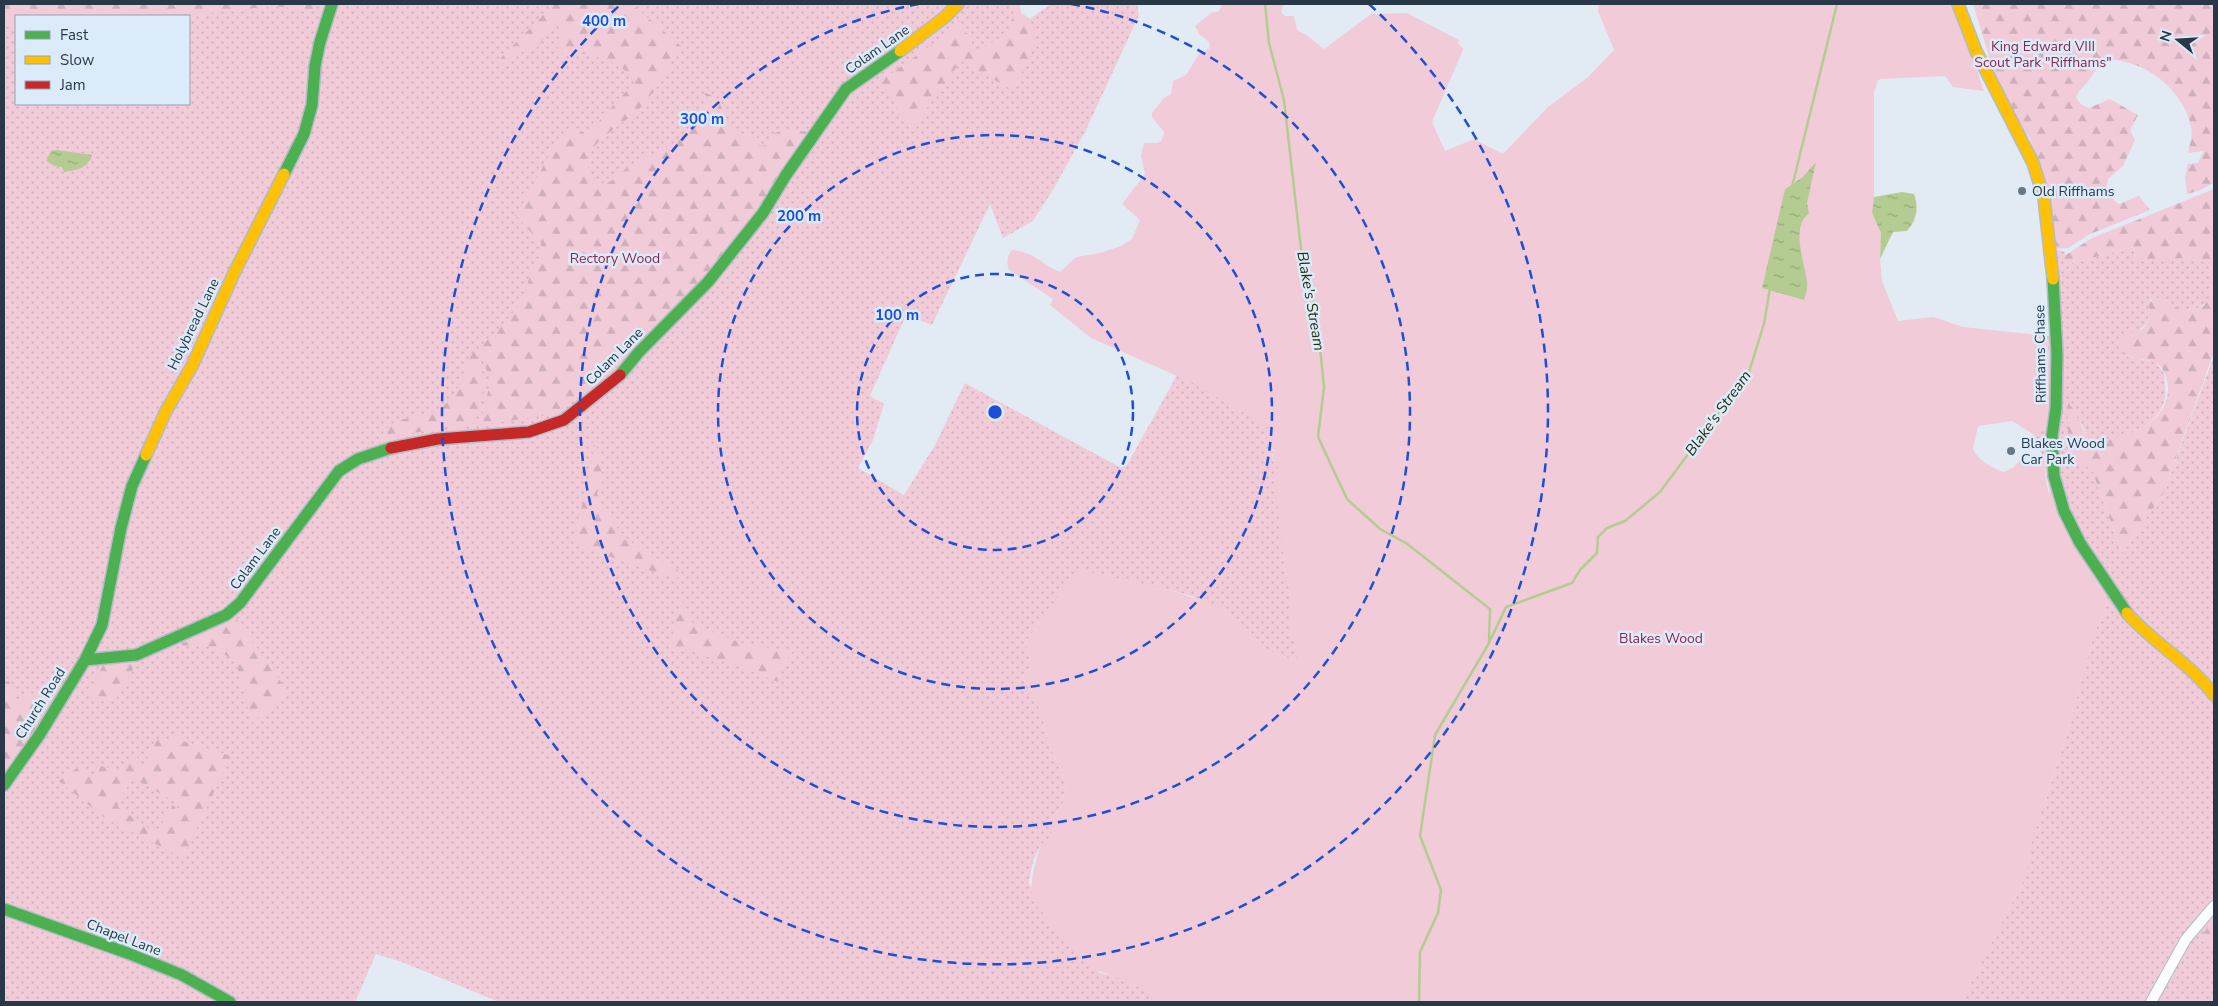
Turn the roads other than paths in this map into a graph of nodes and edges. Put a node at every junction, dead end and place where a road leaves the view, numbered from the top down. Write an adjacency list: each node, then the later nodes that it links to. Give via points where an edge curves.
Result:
1 (332, 4): 4 (street, Holybread Lane, via 315,66 312,105 304,134 136,476 121,528 102,625)
2 (958, 4): 4 (street, Colam Lane, via 908,46 846,89 763,213 708,282 620,375 592,399 564,420 529,432 438,438 358,459 339,471 240,602 226,615 136,655)
3 (1958, 4): 5 (street, Riffhams Chase, via 1976,51 2033,163 2044,198 2052,258 2057,354 2052,436 2054,476 2064,511 2080,543 2124,609 2141,629 2206,684)
4 (85, 660): 6 (street, Church Road)
5 (2214, 695)
6 (4, 785)
7 (2214, 906): 10 (street, via 2186,939)
8 (4, 909): 9 (street, Chapel Lane, via 173,972)
9 (230, 1002)
10 (2151, 1002)

